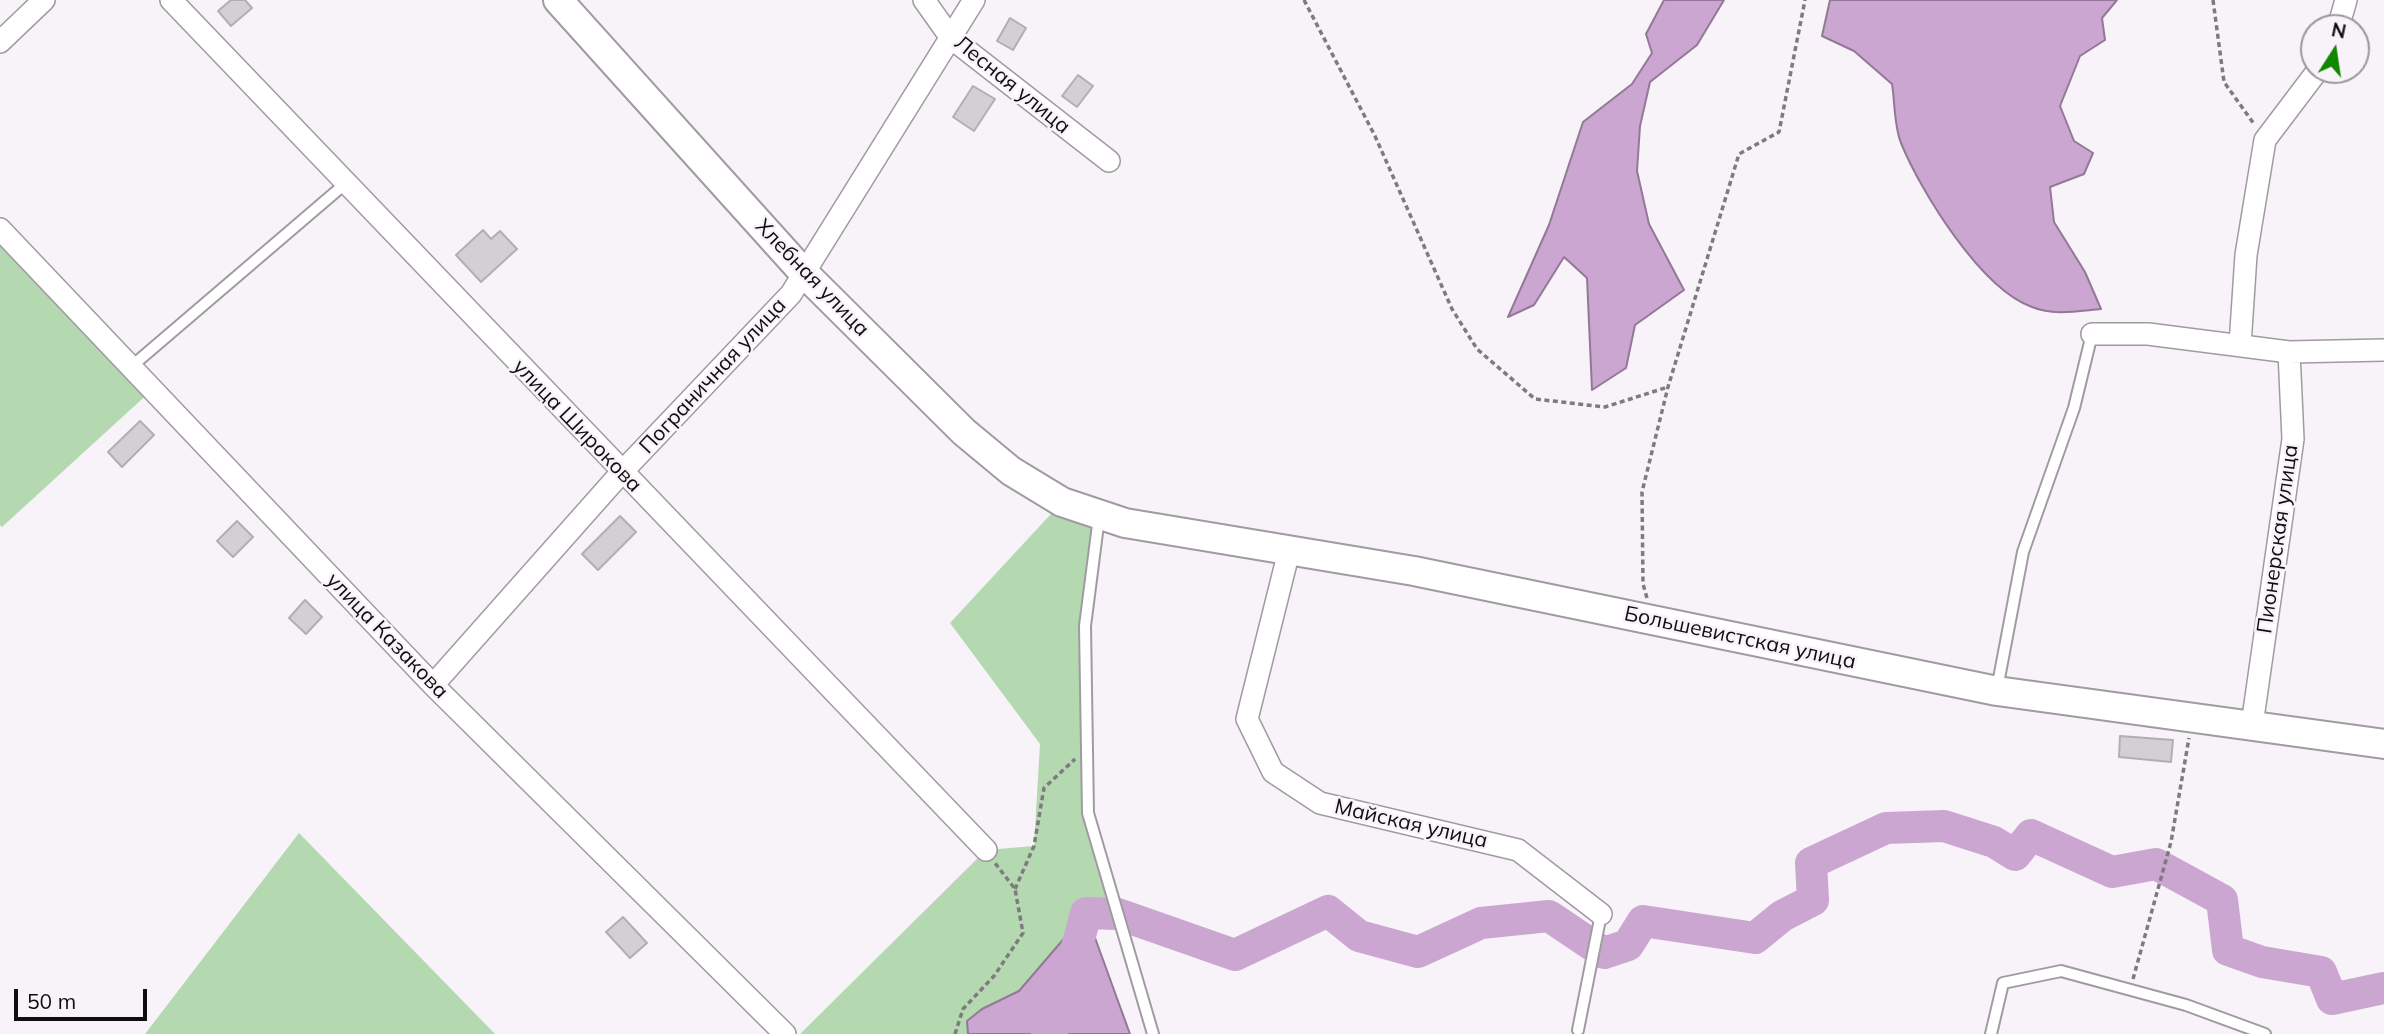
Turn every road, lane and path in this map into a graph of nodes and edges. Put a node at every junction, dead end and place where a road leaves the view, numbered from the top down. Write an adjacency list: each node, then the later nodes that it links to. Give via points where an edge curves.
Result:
1 (44, 0): 10 (street)
2 (171, 0): 14 (street, улица Широкова)
3 (558, 0): 16 (street, Хлебная улица)
4 (924, 0): 9 (street, Лесная улица)
5 (974, 0): 9 (street, Пограничная улица)
6 (1304, 0): 22 (path, via 1376,136 1451,309 1477,349 1535,399 1605,407)
7 (1805, 0): 22 (path, via 1779,132 1739,154)
8 (2213, 0): 12 (path, via 2224,82)
9 (951, 38): 13 (street, Лесная улица); 16 (street, Пограничная улица)
10 (0, 42)
11 (2307, 84): 12 (street)
12 (2265, 140): 18 (street, via 2246,255)
13 (1110, 161)
14 (346, 183): 21 (lane); 23 (street, улица Широкова)
15 (0, 229): 21 (street, улица Казакова)
16 (803, 272): 23 (street, Пограничная улица, via 791,293); 24 (street, Хлебная улица, via 964,432 1011,471 1062,502)
17 (2092, 334): 18 (street, via 2148,334); 28 (lane, via 2074,408 2023,552)
18 (2240, 345): 20 (street)
19 (2384, 350): 20 (street)
20 (2289, 352): 30 (street, Пионерская улица, via 2292,439)
21 (132, 366): 27 (street, улица Казакова)
22 (1668, 387): 26 (path, via 1642,492 1643,584)
23 (621, 473): 27 (street, Пограничная улица); 33 (street, улица Широкова)
24 (1100, 515): 25 (street, Большевистская улица); 32 (lane, via 1085,626)
25 (1289, 551): 26 (street, Большевистская улица, via 1414,571); 35 (street, Майская улица, via 1247,719 1273,772 1320,803 1518,849)
26 (1652, 620): 28 (street, Большевистская улица)
27 (433, 685): 38 (street, улица Казакова)
28 (1997, 691): 29 (street, Большевистская улица)
29 (2193, 717): 30 (street, Большевистская улица); 36 (path, via 2171,842)
30 (2252, 725): 31 (street, Большевистская улица)
31 (2384, 744)
32 (1087, 747): 34 (path, via 1044,788 1034,846); 40 (lane, via 1088,813)
33 (986, 850): 34 (path)
34 (1015, 889): 39 (path, via 1023,933 994,976 963,1009)
35 (1601, 914): 37 (lane)
36 (2130, 987): 41 (lane, via 2062,971 2003,983); 42 (lane)
37 (1578, 1030)
38 (785, 1034)
39 (955, 1034)
40 (1153, 1034)
41 (1991, 1034)
42 (2265, 1034)

